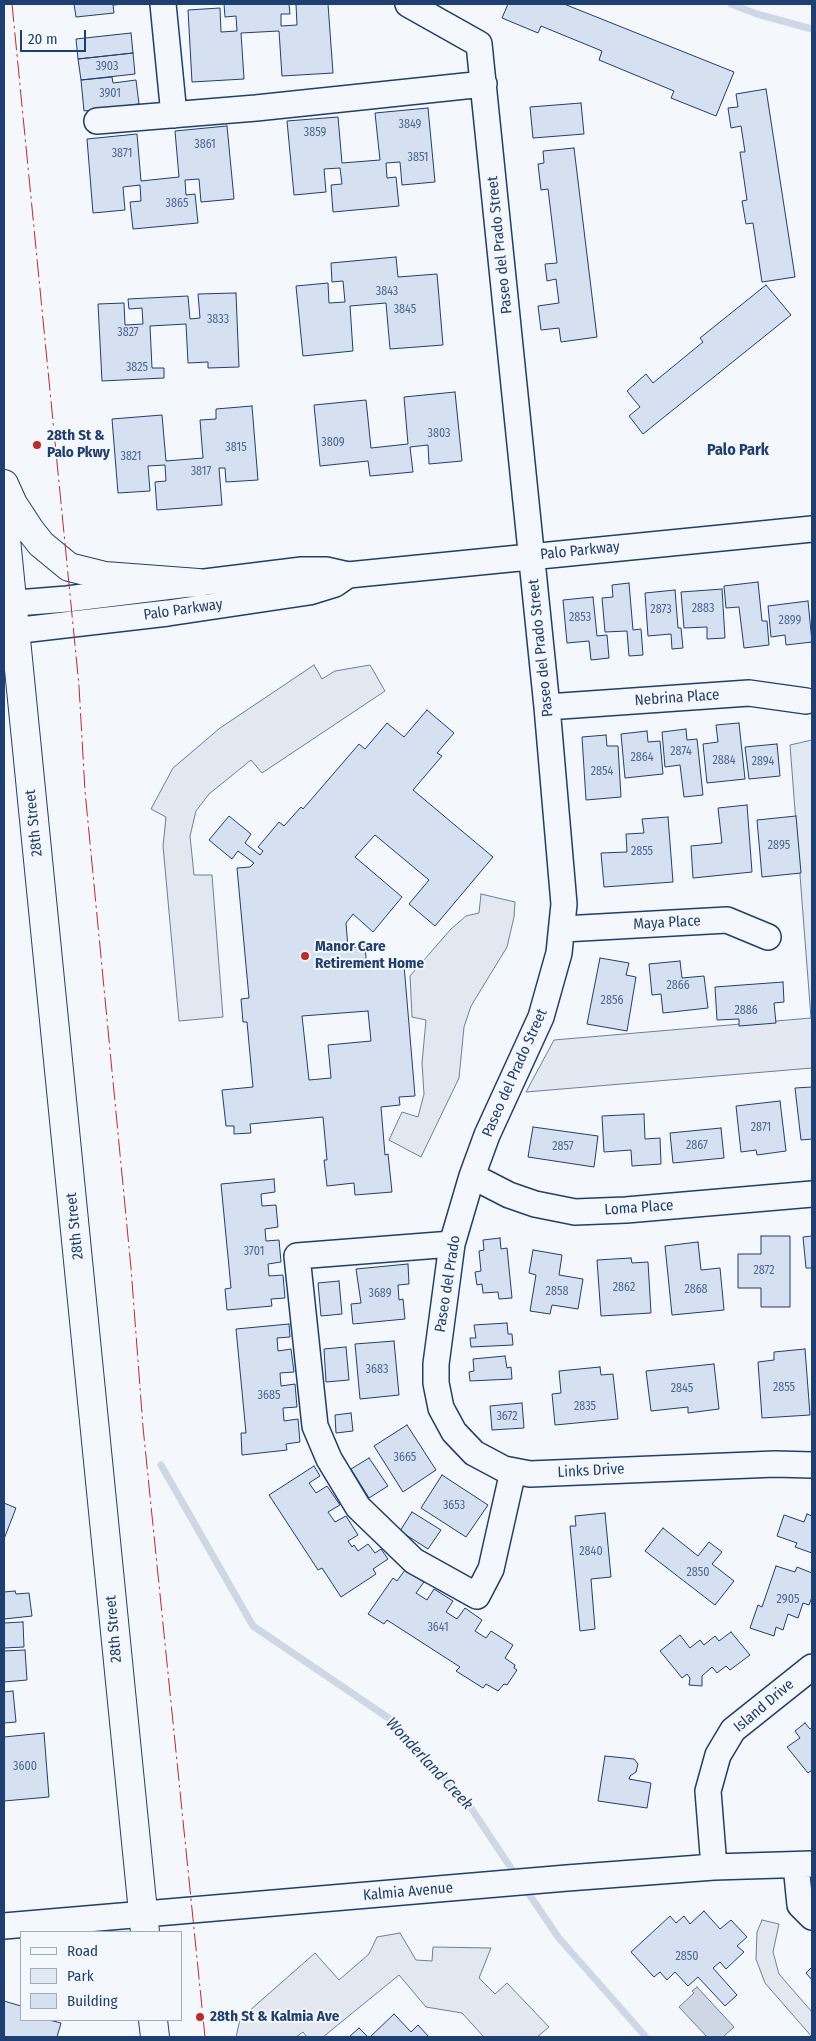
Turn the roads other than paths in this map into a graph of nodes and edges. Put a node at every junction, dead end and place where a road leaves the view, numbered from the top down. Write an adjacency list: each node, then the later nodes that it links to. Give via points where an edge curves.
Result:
1 (164, 4): 4 (street)
2 (408, 4): 3 (street, Paseo del Prado Street, via 479,44)
3 (484, 84): 4 (street); 9 (street, Paseo del Prado Street)
4 (174, 115): 5 (street)
5 (97, 121)
6 (4, 484): 11 (highway, via 13,504 41,544 69,566 105,576)
7 (4, 519): 12 (highway, 28th Street)
8 (812, 529): 9 (street, Palo Parkway)
9 (531, 556): 10 (street, Palo Parkway); 15 (street, Paseo del Prado Street)
10 (348, 575): 11 (street, Palo Parkway, via 314,569); 13 (street, Palo Parkway, via 335,584 309,592 168,613)
11 (198, 583): 12 (street, Palo Parkway, via 67,600)
12 (7, 604): 13 (highway, 28th Street)
13 (9, 631): 28 (highway, 28th Street)
14 (806, 701): 15 (street, Nebrina Place, via 749,693)
15 (547, 706): 16 (street, Paseo del Prado Street, via 564,904)
16 (563, 929): 17 (street, Maya Place, via 727,920); 18 (street, Paseo del Prado Street, via 542,1017 487,1135)
17 (768, 937)
18 (472, 1176): 19 (street, Loma Place, via 535,1204 575,1212); 20 (street, Paseo del Prado)
19 (812, 1194)
20 (452, 1244): 21 (street, Paseo del Prado); 23 (street, via 297,1256 315,1426 329,1459 358,1507 414,1561 478,1596 492,1569)
21 (436, 1364): 23 (street, Links Drive, via 441,1408 454,1432 474,1453)
22 (812, 1465): 23 (street, Links Drive, via 530,1474)
23 (513, 1471)
24 (812, 1667): 26 (street, Island Drive, via 733,1730 718,1755 708,1791)
25 (804, 1865): 26 (street, Kalmia Avenue); 27 (street, via 800,1905)
26 (714, 1867): 28 (street, Kalmia Avenue, via 385,1893)
27 (812, 1917)
28 (144, 1924): 29 (street, Kalmia Avenue)
29 (4, 1926)
30 (153, 2021): 31 (highway)
31 (155, 2037)

